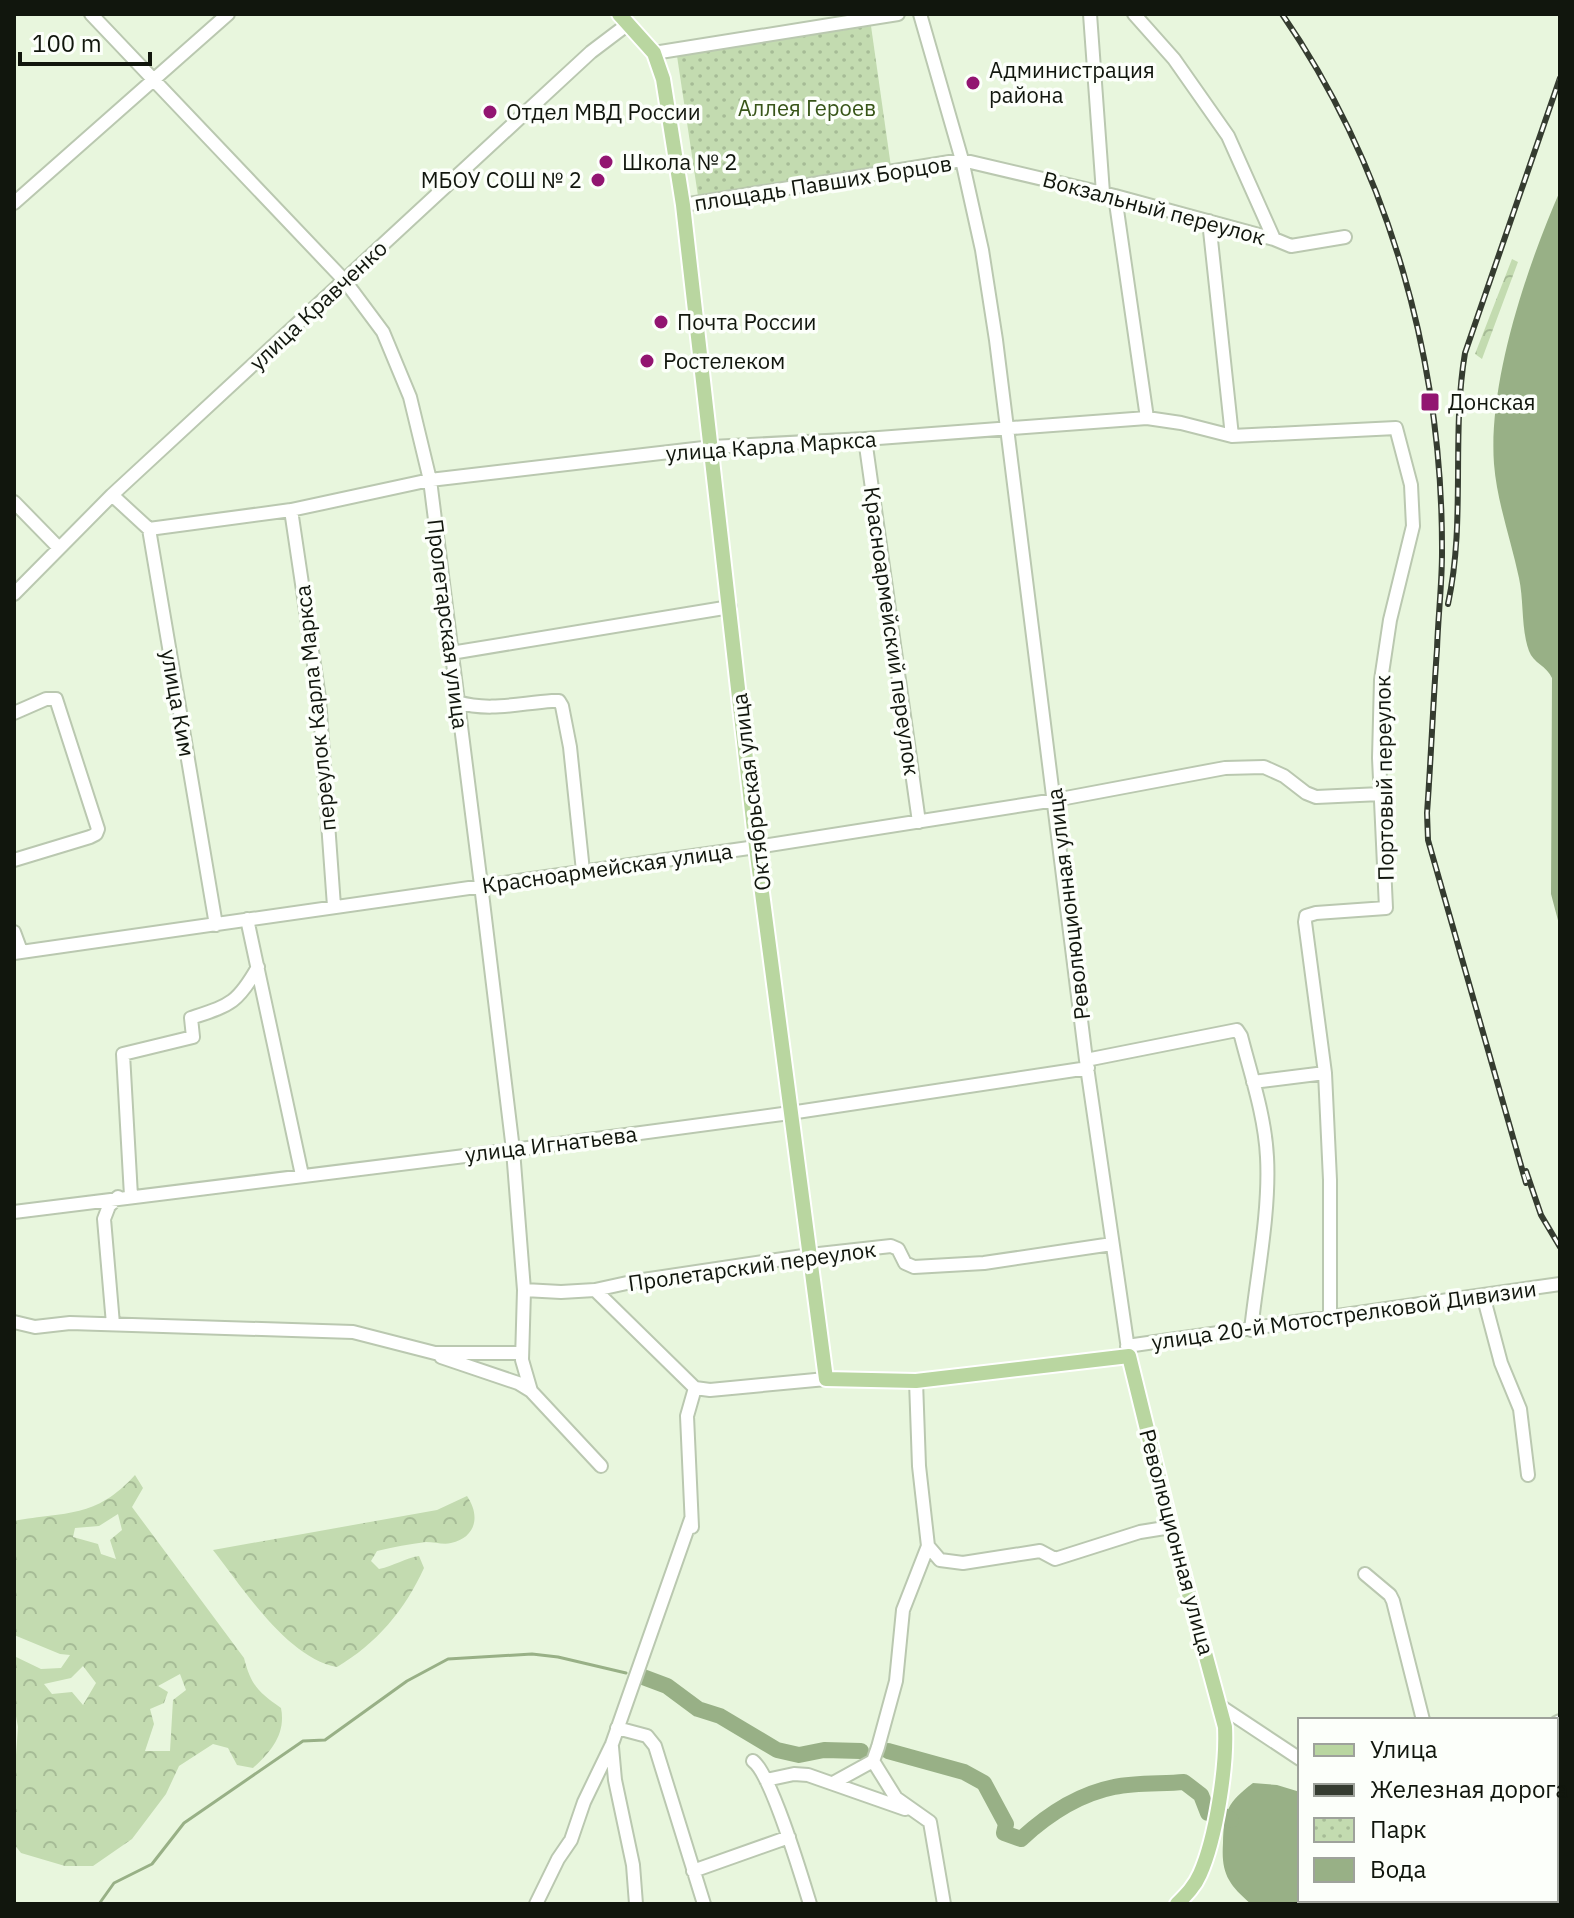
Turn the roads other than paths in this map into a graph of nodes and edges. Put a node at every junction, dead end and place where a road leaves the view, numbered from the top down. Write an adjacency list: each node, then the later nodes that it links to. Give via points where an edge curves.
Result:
1 (91, 14): 9 (street, Пролетарская улица)
2 (228, 14): 9 (street)
3 (898, 14): 8 (street)
4 (920, 14): 10 (street, Революционная улица)
5 (1090, 14): 11 (street)
6 (1134, 14): 16 (street, via 1174,59 1228,136)
7 (623, 19): 8 (main road); 17 (street, улица Кравченко)
8 (654, 53): 13 (main road, Октябрьская улица)
9 (153, 82): 12 (street); 17 (street, Пролетарская улица)
10 (962, 160): 11 (street, Вокзальный переулок); 13 (street, площадь Павших Борцов); 20 (street, Революционная улица, via 982,250)
11 (1109, 194): 14 (street, Вокзальный переулок); 18 (street)
12 (14, 203)
13 (683, 205): 23 (main road, Октябрьская улица)
14 (1209, 221): 16 (street, Вокзальный переулок); 21 (street)
15 (1345, 237): 16 (street, Вокзальный переулок, via 1291,246)
16 (1274, 239)
17 (345, 281): 24 (street, Пролетарская улица, via 383,332 410,397); 25 (street, улица Кравченко)
18 (1147, 418): 20 (street, улица Карла Маркса); 21 (street, улица Карла Маркса)
19 (1396, 428): 21 (street, улица Карла Маркса); 35 (street, Портовый переулок, via 1411,485 1413,526 1384,648)
20 (1008, 429): 22 (street, улица Карла Маркса); 36 (street, Революционная улица)
21 (1232, 436)
22 (865, 439): 23 (street, улица Карла Маркса); 37 (street, Красноармейский переулок)
23 (712, 447): 24 (street, улица Карла Маркса); 31 (main road, Октябрьская улица)
24 (430, 480): 27 (street, улица Карла Маркса); 32 (street, Пролетарская улица)
25 (112, 495): 28 (street); 29 (street, улица Кравченко)
26 (14, 502): 29 (street)
27 (291, 510): 28 (street, улица Карла Маркса); 42 (street, переулок Карла Маркса, via 319,698)
28 (149, 529): 44 (street, улица Ким)
29 (59, 548): 30 (street, улица Кравченко)
30 (14, 594)
31 (730, 607): 32 (street); 38 (main road, Октябрьская улица)
32 (451, 653): 33 (street, Пролетарская улица)
33 (457, 702): 40 (street, via 495,708 559,701 570,747); 41 (street, Пролетарская улица)
34 (14, 713): 39 (street, via 46,699 60,704 98,829 90,837)
35 (1381, 794): 36 (street, Красноармейская улица, via 1316,797 1284,776 1251,767); 49 (street, Портовый переулок, via 1386,908 1306,916)
36 (1055, 800): 37 (street, Красноармейская улица); 48 (street, Революционная улица)
37 (919, 822): 38 (street, Красноармейская улица)
38 (756, 847): 40 (street, Красноармейская улица); 51 (main road, Октябрьская улица)
39 (14, 860)
40 (583, 871): 41 (street, Красноармейская улица)
41 (481, 885): 42 (street, Красноармейская улица); 52 (street, Пролетарская улица)
42 (334, 906): 43 (street, Красноармейская улица)
43 (247, 919): 44 (street, Красноармейская улица); 47 (street)
44 (216, 925): 46 (street, Красноармейская улица)
45 (14, 932): 46 (street)
46 (17, 952)
47 (258, 967): 53 (street); 54 (street, via 229,1005 191,1018 193,1037 123,1054)
48 (1087, 1064): 50 (street, улица Игнатьева, via 1237,1030); 51 (street, улица Игнатьева); 56 (street, Революционная улица)
49 (1325, 1073): 50 (street); 62 (street)
50 (1253, 1082): 65 (street, via 1267,1181)
51 (790, 1113): 52 (street, улица Игнатьева); 57 (main road, Октябрьская улица)
52 (513, 1150): 53 (street, улица Игнатьева); 59 (street, Пролетарская улица)
53 (302, 1175): 54 (street, улица Игнатьева)
54 (124, 1197): 55 (street, улица Игнатьева); 64 (street, via 109,1206 104,1219)
55 (14, 1212)
56 (1112, 1244): 57 (street, Пролетарский переулок, via 984,1263 914,1267 905,1263 896,1247); 66 (street, Революционная улица)
57 (810, 1255): 60 (street, Пролетарский переулок); 69 (main road, Октябрьская улица)
58 (1560, 1284): 61 (street, улица 20-й Мотострелковой Дивизии)
59 (524, 1290): 60 (street, Пролетарский переулок); 68 (street, Пролетарская улица)
60 (595, 1290): 71 (street)
61 (1483, 1295): 62 (street, улица 20-й Мотострелковой Дивизии); 74 (street, via 1520,1409)
62 (1330, 1317): 65 (street, улица 20-й Мотострелковой Дивизии)
63 (14, 1322): 64 (street, via 35,1327)
64 (113, 1324): 67 (street, via 353,1332)
65 (1251, 1330): 66 (street, улица 20-й Мотострелковой Дивизии)
66 (1128, 1351): 70 (main road, улица 20-й Мотострелковой Дивизии); 76 (main road, Революционная улица)
67 (426, 1352): 68 (street); 72 (street)
68 (522, 1353): 72 (street, Пролетарская улица)
69 (826, 1379): 70 (main road, улица 20-й Мотострелковой Дивизии); 71 (street, улица 20-й Мотострелковой Дивизии)
70 (916, 1381): 78 (street)
71 (695, 1388): 75 (street, via 687,1416)
72 (531, 1391): 73 (street)
73 (601, 1466)
74 (1528, 1475)
75 (691, 1519): 77 (street); 82 (street)
76 (1171, 1527): 78 (street, via 1055,1559 1040,1551 945,1563); 80 (main road, Революционная улица)
77 (694, 1538)
78 (928, 1546): 86 (street, via 903,1610 896,1681)
79 (1365, 1574): 81 (street, via 1393,1601)
80 (1220, 1706): 84 (street); 97 (main road, Революционная улица, via 1225,1742 1213,1832 1199,1877)
81 (1422, 1718)
82 (617, 1728): 83 (street); 91 (street, via 651,1739)
83 (612, 1744): 92 (street, via 571,1840); 93 (street)
84 (1298, 1758)
85 (753, 1761): 87 (street)
86 (873, 1761): 88 (street); 89 (street, via 896,1798)
87 (766, 1780): 88 (street, via 801,1774); 90 (street)
88 (833, 1783): 89 (street)
89 (921, 1815): 96 (street, via 931,1826)
90 (789, 1837): 91 (street); 95 (street)
91 (693, 1871): 94 (street)
92 (536, 1904)
93 (636, 1904)
94 (704, 1904)
95 (810, 1904)
96 (944, 1904)
97 (1177, 1904)

